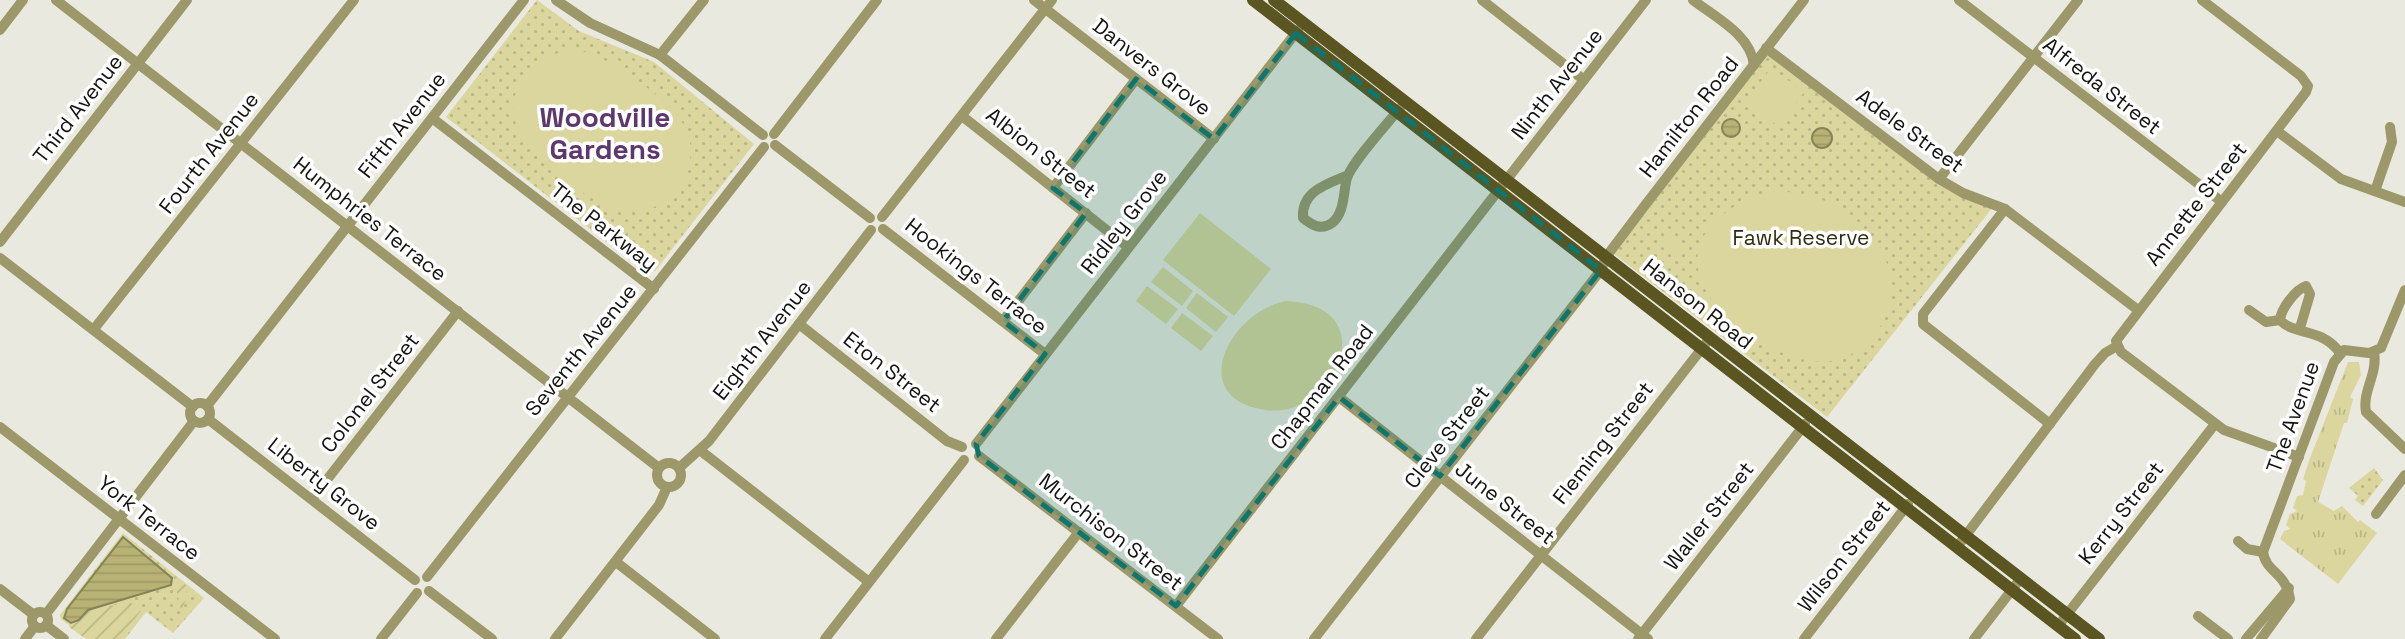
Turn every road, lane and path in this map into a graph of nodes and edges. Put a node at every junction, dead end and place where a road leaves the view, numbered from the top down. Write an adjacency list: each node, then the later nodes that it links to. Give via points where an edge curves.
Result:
1 (23, 0): 21 (street)
2 (56, 0): 25 (street, Humphries Terrace)
3 (187, 0): 25 (street, Third Avenue)
4 (354, 0): 37 (street, Fourth Avenue)
5 (524, 0): 31 (street, Fifth Avenue)
6 (556, 0): 23 (street, via 590,23)
7 (704, 0): 23 (street)
8 (877, 0): 35 (street)
9 (1034, 0): 19 (street, Danvers Grove)
10 (1253, 0): 20 (main road, Hanson Road)
11 (1274, 0): 20 (main road, Hanson Road)
12 (1482, 0): 28 (street)
13 (1646, 0): 28 (street, Ninth Avenue)
14 (1693, 0): 26 (street, via 1741,37 1751,50)
15 (1804, 0): 22 (street, Hamilton Road)
16 (1959, 0): 24 (street, Alfreda Street)
17 (2078, 0): 24 (street)
18 (2202, 0): 33 (street, Annette Street, via 2308,86)
19 (1048, 4): 27 (street, Danvers Grove); 30 (street)
20 (1300, 29): 29 (main road, Hanson Road); 36 (street, Ridley Grove)
21 (0, 30)
22 (1766, 48): 26 (street, Hamilton Road); 40 (street, Adele Street)
23 (660, 55): 34 (street)
24 (2034, 57): 40 (street); 44 (street, Alfreda Street)
25 (138, 64): 37 (street, Humphries Terrace); 53 (street, Third Avenue)
26 (1754, 65): 56 (street, Hamilton Road)
27 (1136, 79): 36 (street, Danvers Grove); 42 (street)
28 (1584, 80): 41 (street, Ninth Avenue)
29 (1401, 107): 39 (street); 41 (main road, Hanson Road)
30 (962, 116): 42 (street, Albion Street); 48 (street)
31 (432, 118): 50 (street, Fifth Avenue); 58 (street, The Parkway)
32 (2390, 127): 43 (street, via 2392,142)
33 (2277, 131): 43 (street, via 2331,173); 44 (street, Annette Street)
34 (763, 135): 35 (street); 38 (street)
35 (775, 139): 38 (street); 49 (street)
36 (1214, 139): 54 (street, Ridley Grove)
37 (240, 144): 50 (street, Humphries Terrace); 67 (street, Fourth Avenue)
38 (764, 147): 58 (street, Seventh Avenue)
39 (1348, 175): 39 (street, via 1335,221 1325,227 1312,226 1303,218 1302,207 1310,194)
40 (1939, 179): 46 (street, Adele Street)
41 (1503, 186): 56 (main road, Hanson Road); 57 (main road, Hanson Road); 74 (street, Chapman Road)
42 (1053, 188): 47 (street, Albion Street)
43 (2375, 191): 45 (street)
44 (2221, 202): 60 (street, Annette Street)
45 (2405, 202)
46 (2005, 209): 60 (street, Adele Street); 80 (street, via 1923,314 1923,324)
47 (1086, 213): 54 (street, Albion Street); 64 (street)
48 (882, 217): 49 (street); 51 (street)
49 (870, 218): 52 (street)
50 (348, 226): 62 (street, Humphries Terrace); 75 (street, Fifth Avenue)
51 (883, 229): 52 (street); 64 (street, Hookings Terrace)
52 (871, 230): 65 (street, Eighth Avenue)
53 (0, 244): 55 (street)
54 (1129, 247): 72 (street, Ridley Grove)
55 (0, 257): 67 (street)
56 (1606, 257): 57 (street, Cleve Street); 68 (main road, Hanson Road)
57 (1601, 271): 68 (main road, Hanson Road); 94 (street, Cleve Street)
58 (654, 289): 73 (street, Seventh Avenue)
59 (2405, 290): 70 (street, via 2384,344)
60 (2138, 310): 69 (street, Annette Street, via 2119,335)
61 (2249, 310): 63 (street, via 2266,322)
62 (458, 311): 73 (street, Humphries Terrace); 97 (street, Colonel Street)
63 (2280, 320): 66 (street); 66 (street, via 2305,286 2310,294)
64 (1003, 321): 72 (street, Hookings Terrace)
65 (799, 324): 85 (street, Eton Street, via 947,441); 87 (street, Eighth Avenue)
66 (2300, 328): 71 (street, via 2326,338)
67 (94, 329): 76 (street)
68 (1706, 343): 77 (main road, Hanson Road); 83 (main road, Hanson Road); 106 (street, Fleming Street)
69 (2119, 349): 80 (street, Annette Street, via 2101,356); 81 (street)
70 (2374, 352): 71 (street, The Avenue, via 2348,349); 86 (street, via 2376,367 2364,404 2366,412)
71 (2340, 353): 89 (street, The Avenue)
72 (1045, 354): 84 (street, Ridley Grove)
73 (567, 396): 91 (street, Humphries Terrace); 108 (street, Seventh Avenue)
74 (1339, 397): 94 (street, June Street); 117 (street, Chapman Road)
75 (207, 406): 76 (street); 78 (street)
76 (193, 407): 79 (street)
77 (1811, 416): 83 (street, Waller Street); 96 (main road, Hanson Road)
78 (208, 419): 79 (street); 97 (street, Liberty Grove)
79 (194, 421): 100 (street)
80 (2050, 424): 102 (street, Annette Street)
81 (2215, 424): 89 (street); 119 (street, Kerry Street)
82 (0, 427): 100 (street, York Terrace)
83 (1802, 427): 98 (main road, Hanson Road); 124 (street, Waller Street)
84 (976, 444): 85 (street); 88 (street)
85 (962, 447): 90 (street)
86 (2405, 449)
87 (701, 451): 92 (street, Eighth Avenue); 111 (street)
88 (979, 456): 90 (street); 101 (street, Murchison Street)
89 (2299, 457): 105 (street, The Avenue)
90 (964, 460): 111 (street)
91 (660, 468): 92 (street, via 667,463); 95 (street, via 658,480)
92 (679, 468): 95 (street, via 678,483)
93 (2405, 475): 99 (street)
94 (1440, 477): 106 (street, June Street); 135 (street, Cleve Street)
95 (667, 487): 107 (street, via 659,505)
96 (1914, 496): 98 (street, Wilson Street); 102 (main road, Hanson Road)
97 (312, 499): 110 (street, Liberty Grove)
98 (1905, 507): 104 (main road, Hanson Road); 137 (street, Wilson Street)
99 (2375, 514)
100 (119, 519): 118 (street); 127 (street, York Terrace)
101 (1079, 532): 117 (street, Murchison Street); 133 (street)
102 (1965, 536): 104 (street, Annette Street); 109 (main road, Hanson Road)
103 (2238, 541): 105 (street, via 2247,549)
104 (1956, 547): 114 (main road, Hanson Road)
105 (2263, 552): 112 (street, via 2267,565)
106 (1541, 555): 124 (street, June Street); 136 (street, Fleming Street)
107 (616, 562): 130 (street); 131 (street)
108 (427, 577): 110 (street); 115 (street)
109 (2021, 578): 114 (street); 119 (main road, Hanson Road)
110 (415, 580): 116 (street)
111 (870, 582): 132 (street)
112 (2289, 587): 142 (street); 143 (street, via 2287,606)
113 (0, 589): 121 (street)
114 (2012, 590): 123 (main road, Hanson Road); 138 (street)
115 (429, 591): 116 (street); 129 (street)
116 (417, 593): 128 (street)
117 (1176, 606): 134 (street, Murchison Street)
118 (46, 614): 121 (street, via 40,612); 122 (street)
119 (2067, 614): 123 (street, Kerry Street); 140 (main road, Hanson Road)
120 (2198, 616): 141 (street)
121 (34, 621): 122 (street); 125 (street)
122 (46, 625): 126 (street)
123 (2058, 626): 139 (main road, Hanson Road)
124 (1643, 637)
125 (25, 639)
126 (64, 639)
127 (275, 639)
128 (381, 639)
129 (492, 639)
130 (555, 639)
131 (715, 639)
132 (825, 639)
133 (996, 639)
134 (1218, 639)
135 (1314, 639)
136 (1476, 639)
137 (1804, 639)
138 (1974, 639)
139 (2075, 639)
140 (2099, 639)
141 (2228, 639)
142 (2246, 639)
143 (2261, 639)

